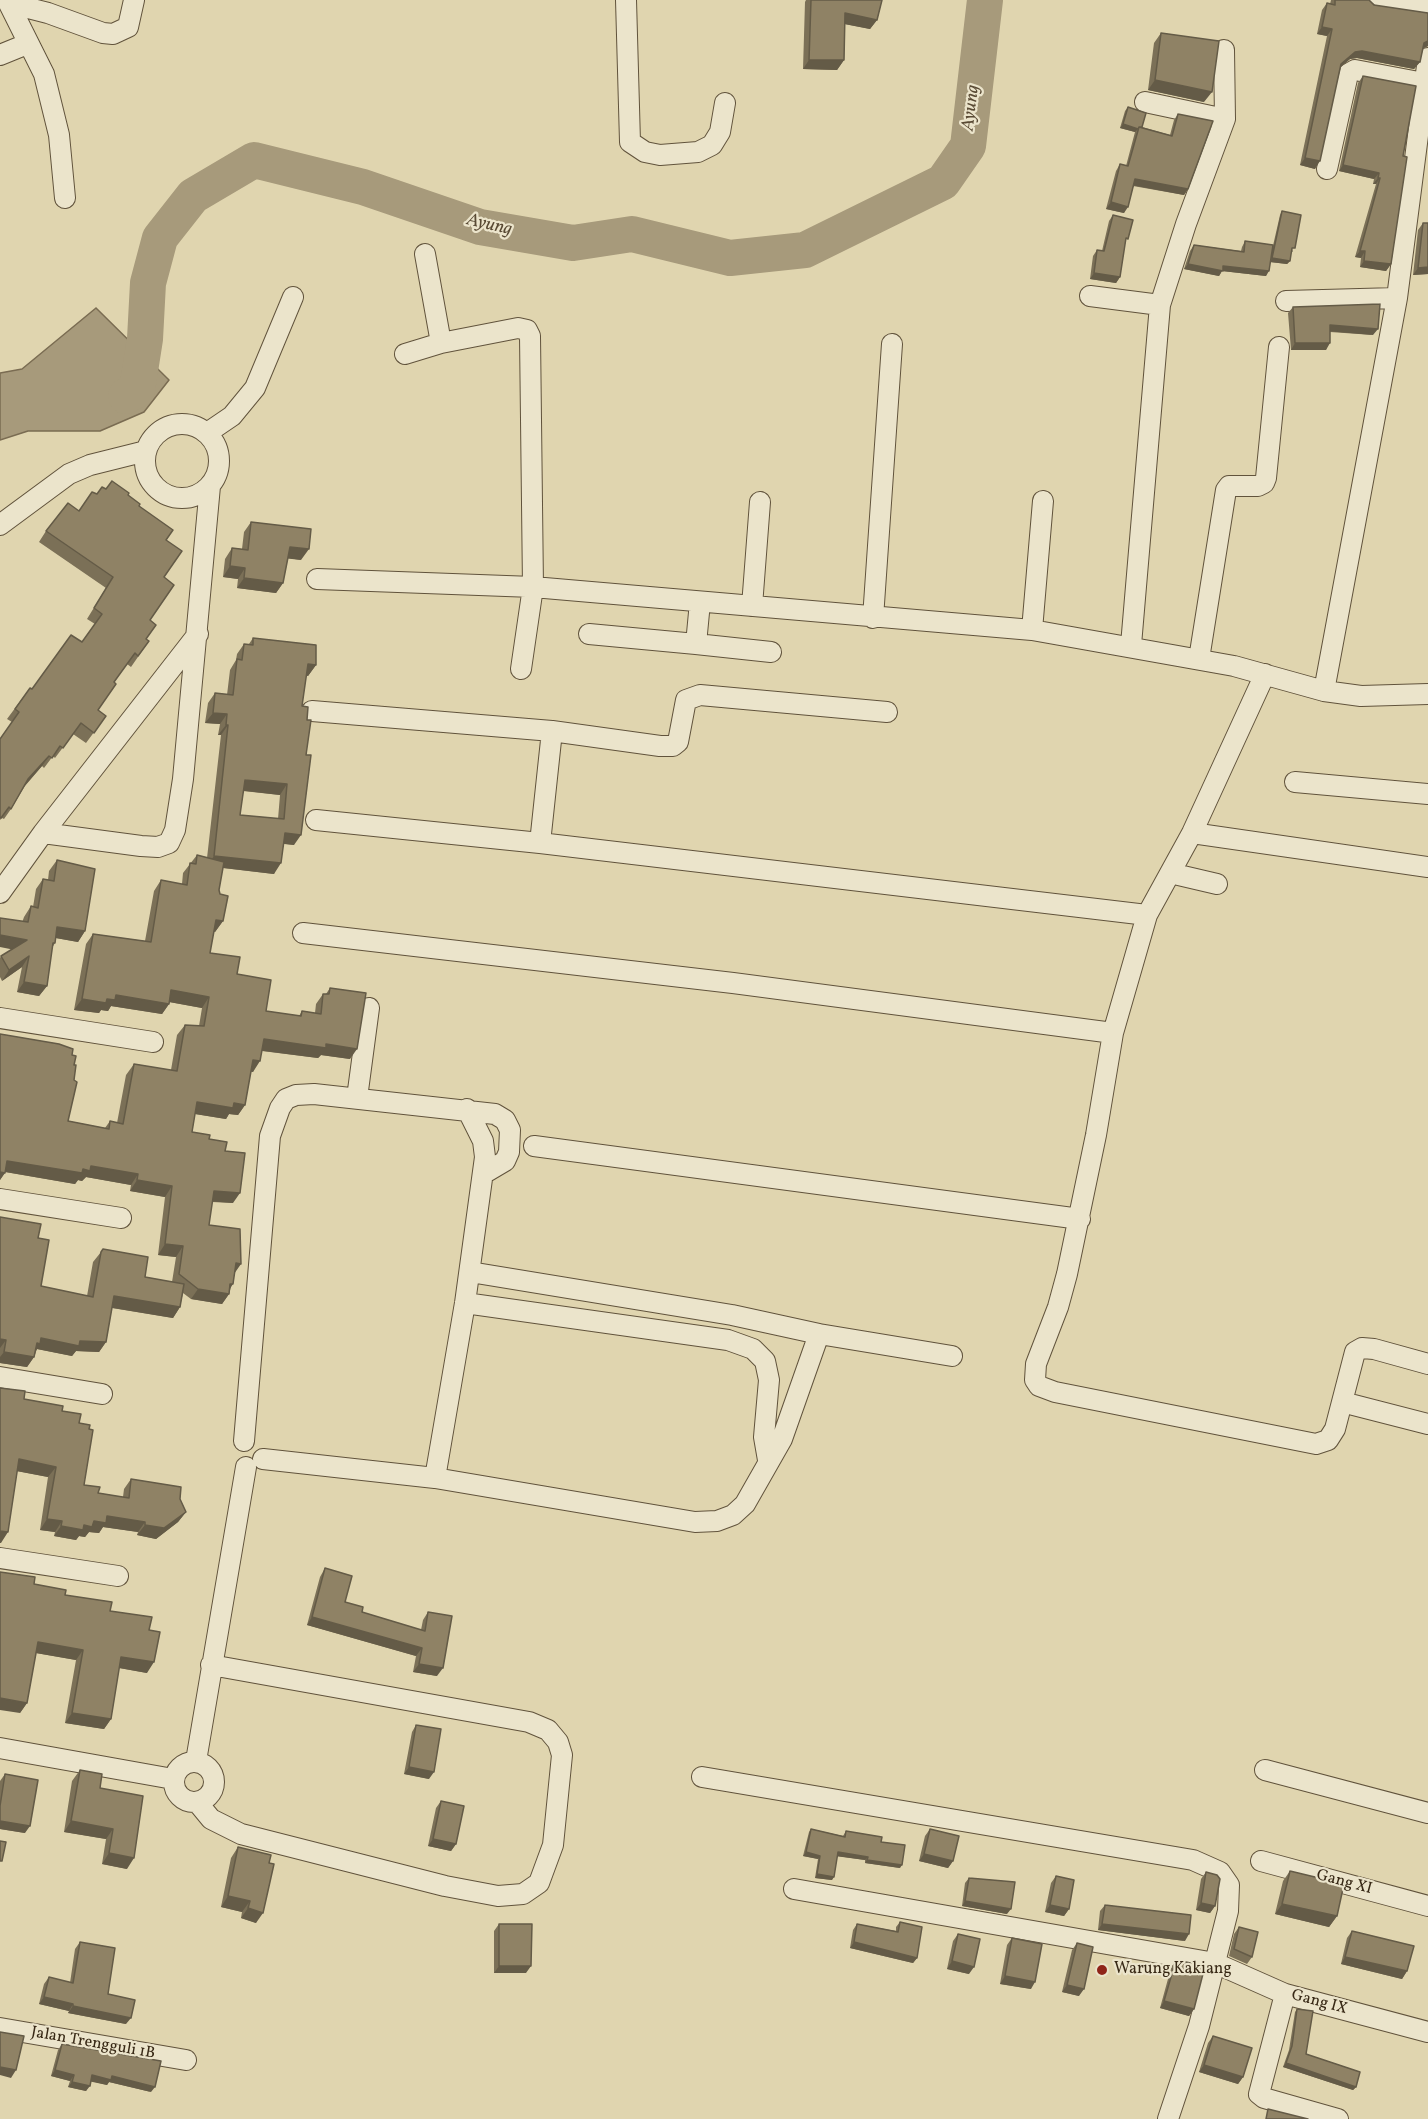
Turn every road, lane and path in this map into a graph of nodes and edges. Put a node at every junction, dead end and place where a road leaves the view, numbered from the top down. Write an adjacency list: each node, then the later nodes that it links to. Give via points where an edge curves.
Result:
1 (134, 0): 4 (street, via 128,27 113,34)
2 (626, 0): 12 (street, via 630,141 645,152 660,155 698,152 712,145 720,132)
3 (1371, 0): 5 (street)
4 (8, 2): 6 (street)
5 (1428, 9)
6 (27, 44): 8 (street); 15 (street, via 44,74 59,135)
7 (1224, 50): 13 (street)
8 (0, 55)
9 (1428, 58): 10 (street)
10 (1424, 83): 14 (street, via 1355,70 1348,74); 19 (street)
11 (1145, 102): 13 (street)
12 (725, 103)
13 (1225, 119): 21 (street)
14 (1327, 170)
15 (65, 198)
16 (425, 254): 22 (street)
17 (1090, 296): 21 (street)
18 (293, 297): 26 (street, via 255,388 232,416)
19 (1397, 298): 20 (street); 46 (street)
20 (1286, 301)
21 (1160, 305): 41 (street)
22 (441, 343): 25 (street); 33 (street, via 518,328 527,330 530,336)
23 (892, 344): 36 (street)
24 (1279, 347): 43 (street, via 1266,478 1258,486 1229,486 1226,490)
25 (405, 354)
26 (207, 433): 27 (street, via 188,424 166,427 157,433); 28 (street, via 216,445 219,459)
27 (146, 451): 28 (street, via 146,474 169,497 191,498); 31 (street, via 69,474)
28 (210, 486): 38 (street)
29 (1043, 501): 37 (street)
30 (760, 502): 35 (street)
31 (0, 525)
32 (317, 579): 33 (street)
33 (533, 587): 34 (street); 44 (street)
34 (700, 602): 35 (street); 40 (street)
35 (752, 606): 36 (street)
36 (873, 618): 37 (street)
37 (1032, 630): 41 (street)
38 (198, 634): 54 (street); 54 (street, via 183,779 175,830 169,843 141,846)
39 (589, 634): 40 (street)
40 (696, 644): 42 (street)
41 (1131, 645): 43 (street)
42 (771, 652)
43 (1198, 659): 45 (street)
44 (521, 669)
45 (1265, 674): 46 (street); 55 (street)
46 (1324, 691): 47 (street, via 1361,696)
47 (1428, 694)
48 (312, 711): 50 (street)
49 (887, 712): 50 (street, via 700,695 686,700 680,737 673,746)
50 (552, 732): 56 (street)
51 (1295, 782): 52 (street)
52 (1428, 794)
53 (316, 820): 56 (street)
54 (43, 833): 60 (street)
55 (1192, 833): 57 (street); 58 (street)
56 (540, 843): 61 (street)
57 (1428, 867)
58 (1170, 873): 59 (street); 61 (street)
59 (1217, 884)
60 (0, 893)
61 (1147, 915): 65 (street)
62 (303, 933): 65 (street, via 733,983)
63 (369, 1008): 67 (street)
64 (0, 1018): 66 (street)
65 (1113, 1033): 73 (street)
66 (153, 1042)
67 (357, 1098): 68 (street); 88 (street, via 297,1095 286,1099 270,1136 244,1441 236,1454 241,1464)
68 (467, 1109): 70 (street, via 483,1141); 70 (street, via 495,1114 505,1120 510,1130 505,1161)
69 (534, 1146): 73 (street)
70 (483, 1174): 74 (street)
71 (0, 1199): 72 (street)
72 (121, 1218)
73 (1080, 1219): 83 (street, via 1058,1308 1036,1364 1035,1380 1039,1386 1310,1444 1321,1443 1332,1435)
74 (470, 1272): 75 (street); 76 (street)
75 (465, 1303): 78 (street); 89 (street)
76 (732, 1315): 77 (street); 78 (street)
77 (819, 1334): 79 (street); 85 (street)
78 (728, 1340): 84 (street, via 753,1349 765,1361 769,1380)
79 (952, 1356)
80 (1428, 1364): 83 (street, via 1362,1348 1355,1352)
81 (0, 1377): 82 (street)
82 (102, 1394)
83 (1342, 1402): 86 (street)
84 (766, 1412): 85 (street); 87 (street, via 764,1437)
85 (789, 1419): 87 (street)
86 (1428, 1424)
87 (768, 1460): 89 (street, via 745,1504 733,1515 717,1521 695,1522)
88 (254, 1463): 89 (street); 92 (street)
89 (435, 1479)
90 (0, 1558): 91 (street)
91 (118, 1576)
92 (212, 1665): 94 (street); 98 (street, via 529,1722 548,1730 562,1755 553,1845 539,1883 523,1894 498,1896 241,1834 220,1826)
93 (0, 1748): 97 (street)
94 (196, 1761): 97 (street, via 181,1766); 98 (street, via 210,1769 214,1785 205,1799)
95 (1265, 1770): 99 (street)
96 (702, 1777): 103 (street, via 1193,1860 1220,1872 1229,1885 1228,1911)
97 (173, 1779): 98 (street, via 179,1796)
98 (197, 1802)
99 (1428, 1813)
100 (1261, 1860): 102 (street, Gang XI)
101 (794, 1889): 103 (street, Gang IX)
102 (1428, 1906)
103 (1215, 1963): 104 (street, Gang IX); 108 (street)
104 (1285, 1994): 106 (street, Gang IX); 109 (street, via 1259,2094)
105 (0, 2028): 107 (street, Jalan Trengguli 1B)
106 (1428, 2032)
107 (186, 2060)
108 (1168, 2119)
109 (1338, 2119)

